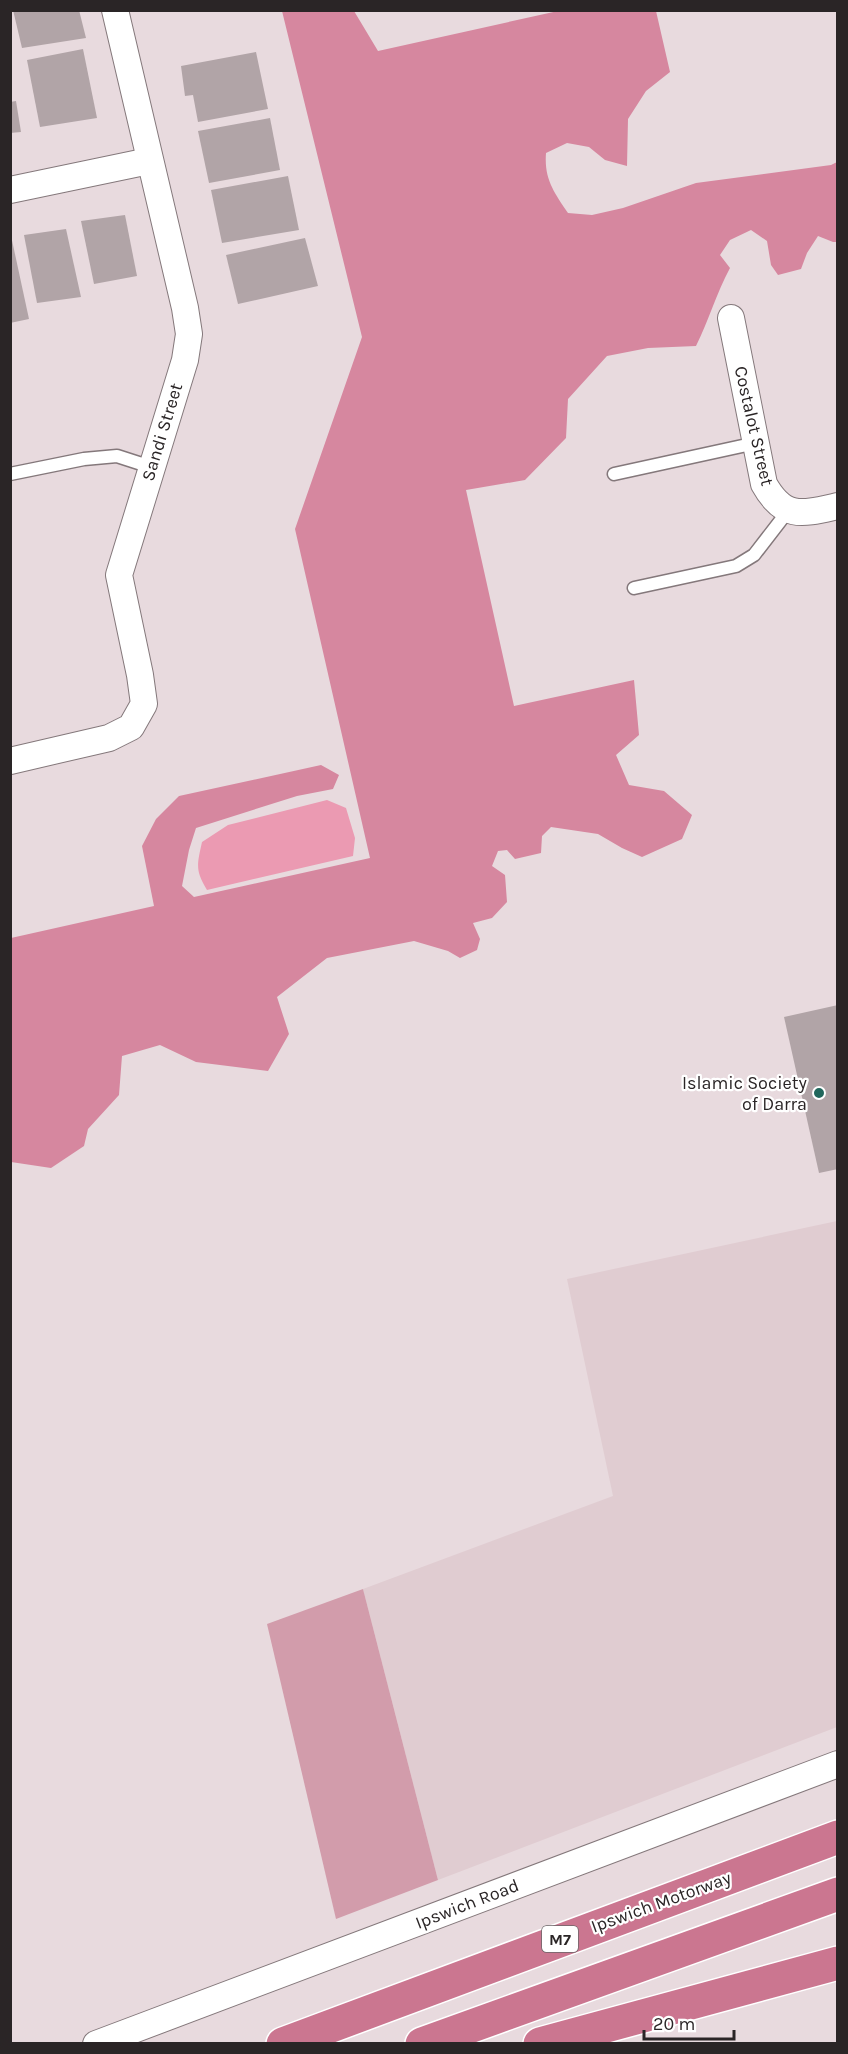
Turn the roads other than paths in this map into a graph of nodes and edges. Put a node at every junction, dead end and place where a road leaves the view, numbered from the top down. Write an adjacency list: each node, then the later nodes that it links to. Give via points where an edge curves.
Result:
1 (115, 10): 2 (street, Sandi Street)
2 (149, 160): 3 (street); 6 (street, Sandi Street, via 189,334 185,360)
3 (10, 190)
4 (730, 318): 5 (street, Costalot Street)
5 (756, 443): 8 (lane); 10 (street, Costalot Street, via 764,484 773,499)
6 (151, 467): 7 (lane, via 117,456); 12 (street, Sandi Street, via 119,575 144,704 131,727 109,738)
7 (10, 474)
8 (614, 474)
9 (837, 506): 10 (street, via 811,512)
10 (788, 511): 11 (lane, via 754,555 736,566)
11 (634, 588)
12 (10, 761)
13 (837, 1764): 17 (street, Ipswich Road)
14 (837, 1837): 18 (highway, Ipswich Motorway / M7)
15 (837, 1894): 19 (highway)
16 (837, 1962): 20 (highway)
17 (96, 2043)
18 (283, 2043)
19 (422, 2043)
20 (540, 2043)

